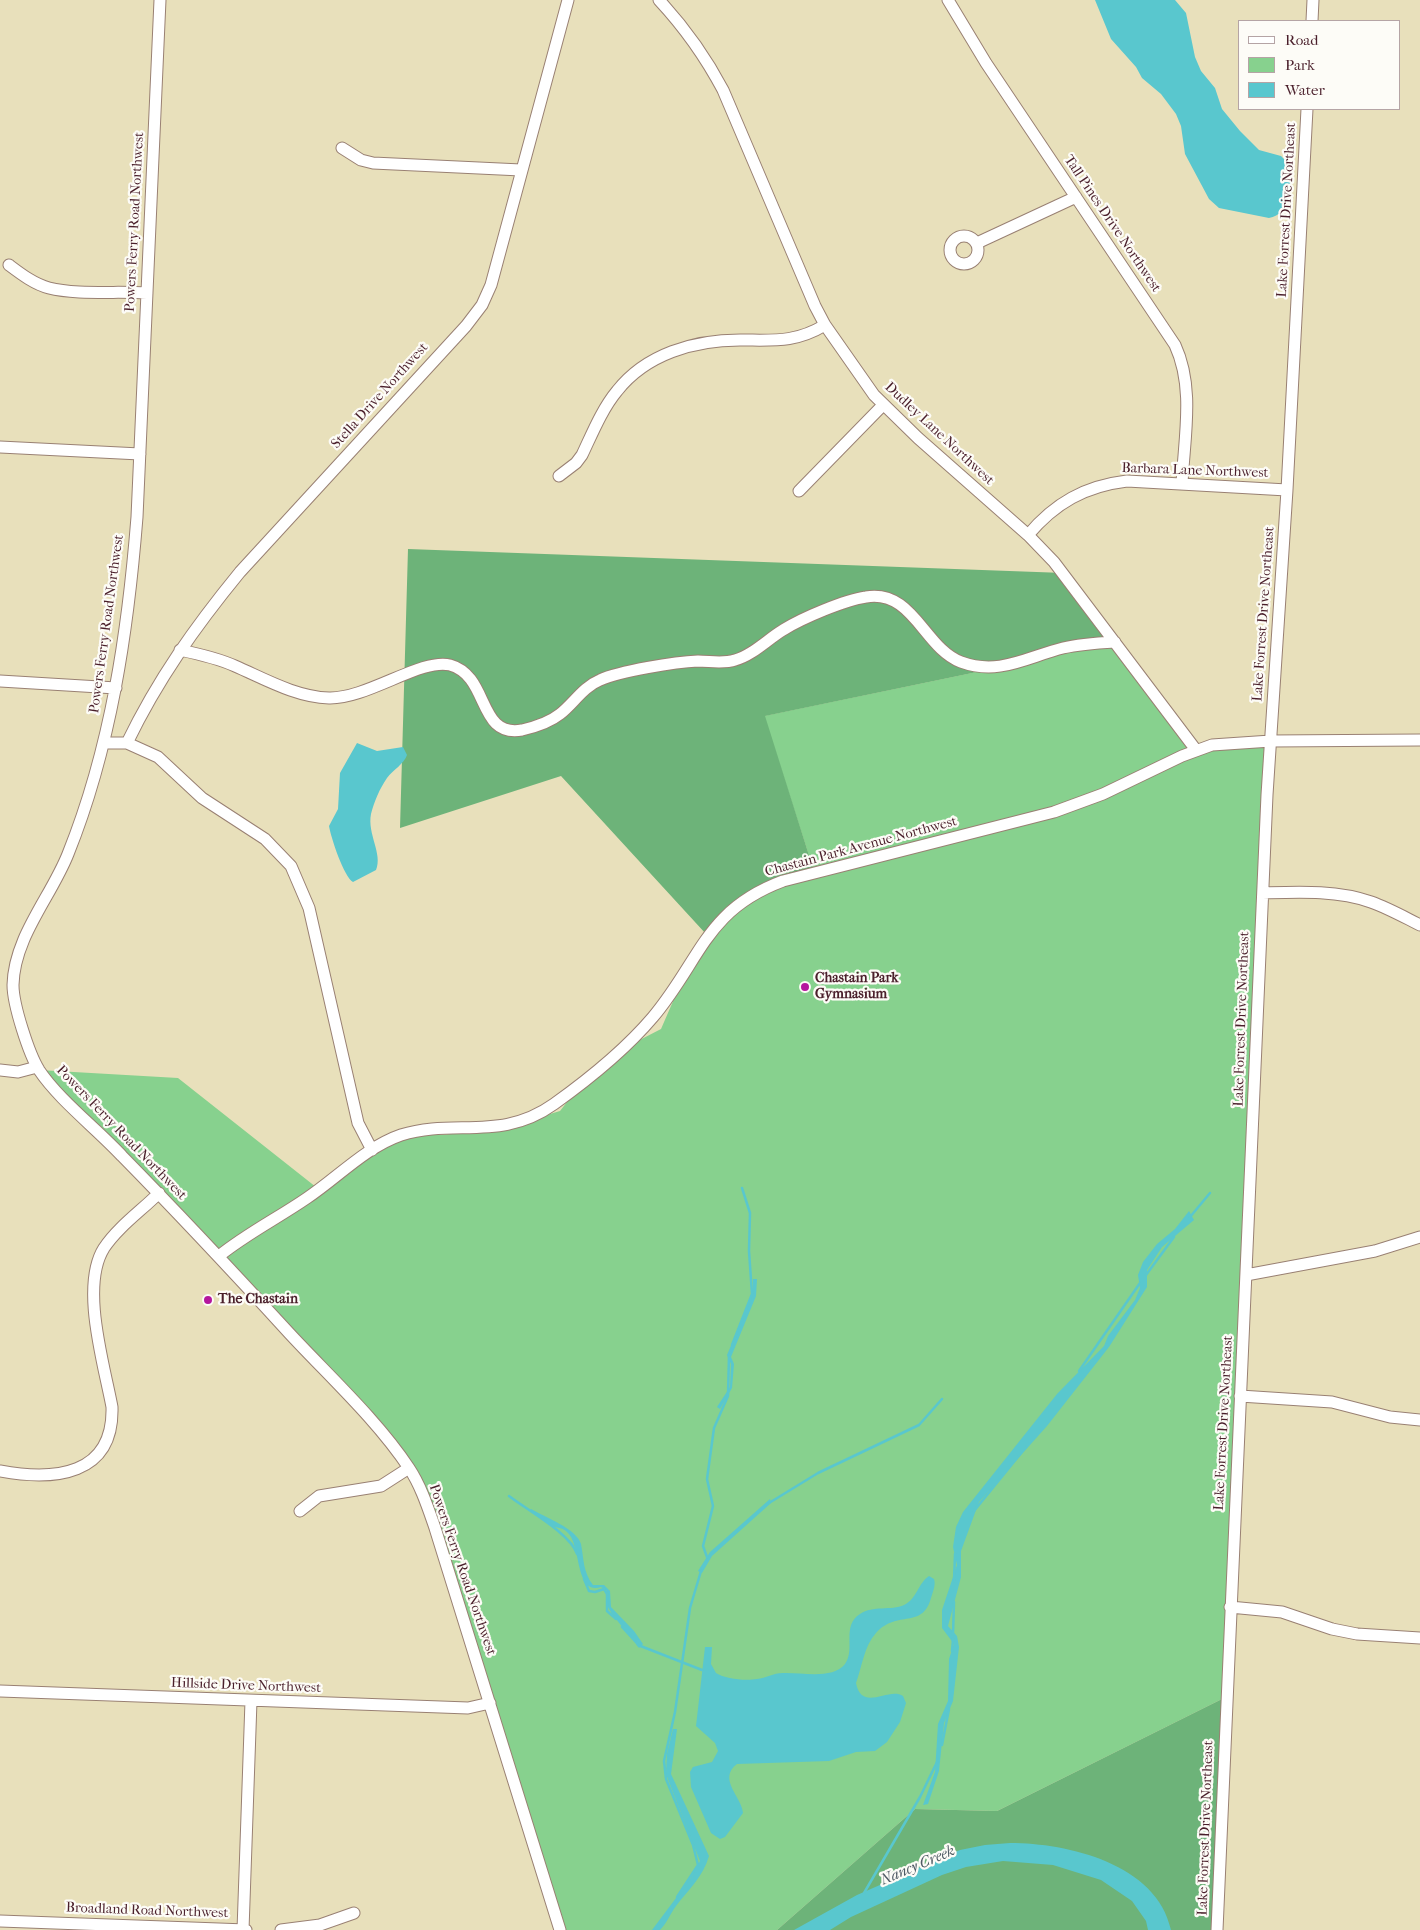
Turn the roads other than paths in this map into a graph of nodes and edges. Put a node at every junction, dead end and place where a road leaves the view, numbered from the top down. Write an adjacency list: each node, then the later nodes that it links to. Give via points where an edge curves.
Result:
1 (160, 0): 13 (street, Powers Ferry Road Northwest)
2 (568, 0): 9 (street, Stella Drive Northwest)
3 (659, 0): 14 (street, Dudley Lane Northwest, via 694,40 719,83)
4 (948, 0): 10 (street, Tall Pines Drive Northwest)
5 (1313, 0): 6 (street)
6 (1312, 20)
7 (1307, 110): 20 (street, Lake Forrest Drive Northeast)
8 (342, 148): 9 (street, via 361,160 373,163)
9 (521, 170): 24 (street, Stella Drive Northwest, via 491,286 482,305 240,572)
10 (1076, 197): 11 (street); 19 (street, Tall Pines Drive Northwest, via 1181,357 1187,392)
11 (977, 243)
12 (9, 265): 13 (street, via 49,288)
13 (147, 293): 17 (street, Powers Ferry Road Northwest)
14 (825, 324): 15 (street, Dudley Lane Northwest); 18 (street, via 793,339 710,342 652,360 616,391 582,455)
15 (883, 405): 21 (street); 22 (street, Dudley Lane Northwest)
16 (0, 447): 17 (street)
17 (140, 454): 26 (street, Powers Ferry Road Northwest, via 132,576)
18 (559, 476)
19 (1182, 484): 20 (street, Barbara Lane Northwest); 22 (street, Barbara Lane Northwest, via 1127,482 1092,488 1058,506)
20 (1287, 490): 28 (street, Lake Forrest Drive Northeast)
21 (799, 491)
22 (1028, 535): 23 (street, Dudley Lane Northwest, via 1062,572)
23 (1115, 642): 24 (street, via 1063,648 1005,667 977,667 960,662 942,651 901,604 885,597 867,596 797,621 735,660 691,662 604,678 586,688 552,719 514,730 502,728 492,721 473,680 449,665 429,666 357,694 327,698 289,689 220,660); 31 (street, Dudley Lane Northwest)
24 (180, 650): 30 (street, Stella Drive Northwest, via 152,694)
25 (0, 681): 26 (street)
26 (116, 688): 29 (street, Powers Ferry Road Northwest)
27 (1420, 740): 28 (street, Chastain Park Avenue Northwest)
28 (1271, 741): 31 (street, Chastain Park Avenue Northwest, via 1228,743); 32 (street, Lake Forrest Drive Northeast)
29 (104, 743): 30 (street); 34 (street, Powers Ferry Road Northwest, via 68,855 15,966 13,987 16,1007)
30 (128, 743): 36 (street, via 158,757 202,798 265,839 291,866 309,908 358,1123)
31 (1196, 750): 36 (street, Chastain Park Avenue Northwest, via 1103,794 1054,812 762,889 743,900 715,926 668,997 636,1035 553,1105 509,1125 414,1132 392,1138)
32 (1263, 893): 33 (street, via 1341,895 1369,902); 40 (street, Lake Forrest Drive Northeast)
33 (1420, 925)
34 (37, 1067): 35 (street, via 18,1072); 37 (street, Powers Ferry Road Northwest)
35 (0, 1070)
36 (372, 1150): 39 (street, Chastain Park Avenue Northwest, via 308,1198)
37 (159, 1194): 39 (street, Powers Ferry Road Northwest); 44 (street, via 112,1237 94,1274 93,1299 112,1407 108,1439 94,1459 71,1472)
38 (1420, 1237): 40 (street, via 1375,1251)
39 (219, 1256): 43 (street, Powers Ferry Road Northwest, via 368,1418)
40 (1246, 1275): 41 (street, Lake Forrest Drive Northeast)
41 (1240, 1396): 42 (street, via 1332,1402 1390,1417); 46 (street, Lake Forrest Drive Northeast)
42 (1420, 1420)
43 (409, 1468): 45 (street, via 381,1486 319,1496); 50 (street, Powers Ferry Road Northwest, via 435,1528)
44 (0, 1471)
45 (300, 1511)
46 (1230, 1607): 47 (street, via 1282,1612 1357,1634); 56 (street, Lake Forrest Drive Northeast)
47 (1420, 1638)
48 (0, 1691): 49 (street, Hillside Drive Northwest)
49 (251, 1701): 50 (street, Hillside Drive Northwest, via 468,1708); 53 (street, Broadland Road Northwest)
50 (490, 1703): 55 (street, Powers Ferry Road Northwest)
51 (354, 1913): 54 (street, via 320,1925)
52 (0, 1921): 53 (street, Broadland Road Northwest)
53 (244, 1930)
54 (281, 1930)
55 (560, 1930)
56 (1217, 1930)

